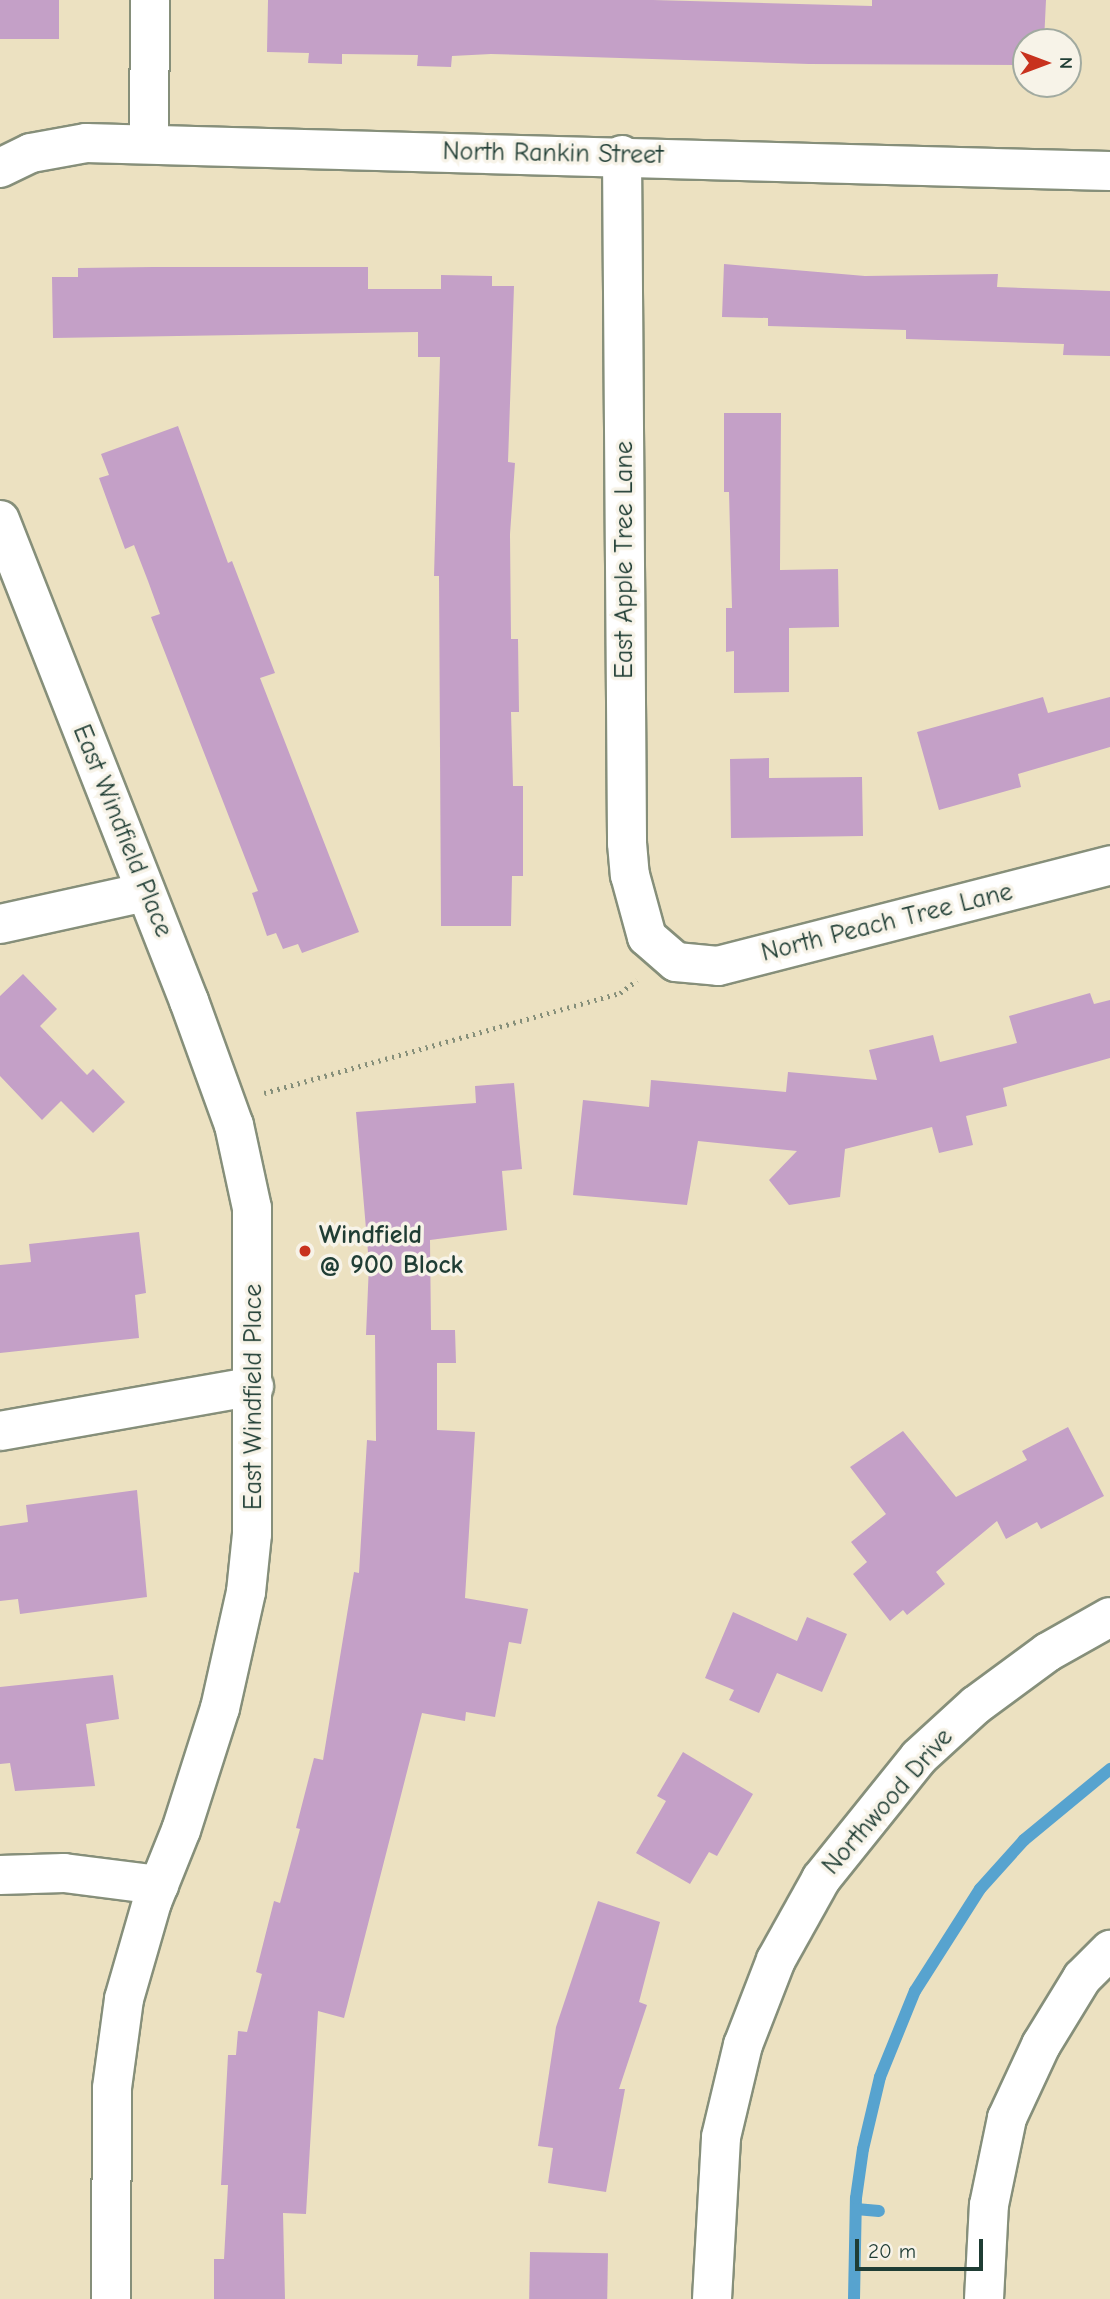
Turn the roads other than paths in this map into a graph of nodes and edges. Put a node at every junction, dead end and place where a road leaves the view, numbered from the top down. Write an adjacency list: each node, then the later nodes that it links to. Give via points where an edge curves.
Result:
1 (150, 0): 2 (street)
2 (149, 144): 3 (street, North Rankin Street); 4 (street, North Rankin Street, via 86,143 31,153)
3 (622, 155): 5 (street, North Rankin Street); 10 (street, East Apple Tree Lane, via 627,843 629,875 647,937)
4 (0, 168)
5 (1110, 171)
6 (0, 520): 8 (street, East Windfield Place)
7 (1110, 866): 10 (street, North Peach Tree Lane, via 718,966 692,967)
8 (146, 892): 9 (street); 11 (street, East Windfield Place, via 227,1105 252,1208)
9 (0, 924)
10 (665, 955)
11 (254, 1385): 12 (street); 15 (street, East Windfield Place, via 252,1534 238,1636 208,1745)
12 (0, 1431)
13 (1110, 1618): 18 (street, Northwood Drive, via 1048,1652 975,1705 919,1757 821,1879 776,1960 743,2045 721,2137)
14 (0, 1874): 15 (street, via 64,1873)
15 (159, 1885): 17 (street, East Windfield Place, via 124,1999 112,2088)
16 (1110, 1950): 19 (street, via 1082,1978 1041,2045 1007,2118 989,2205)
17 (111, 2299)
18 (712, 2299)
19 (984, 2299)

